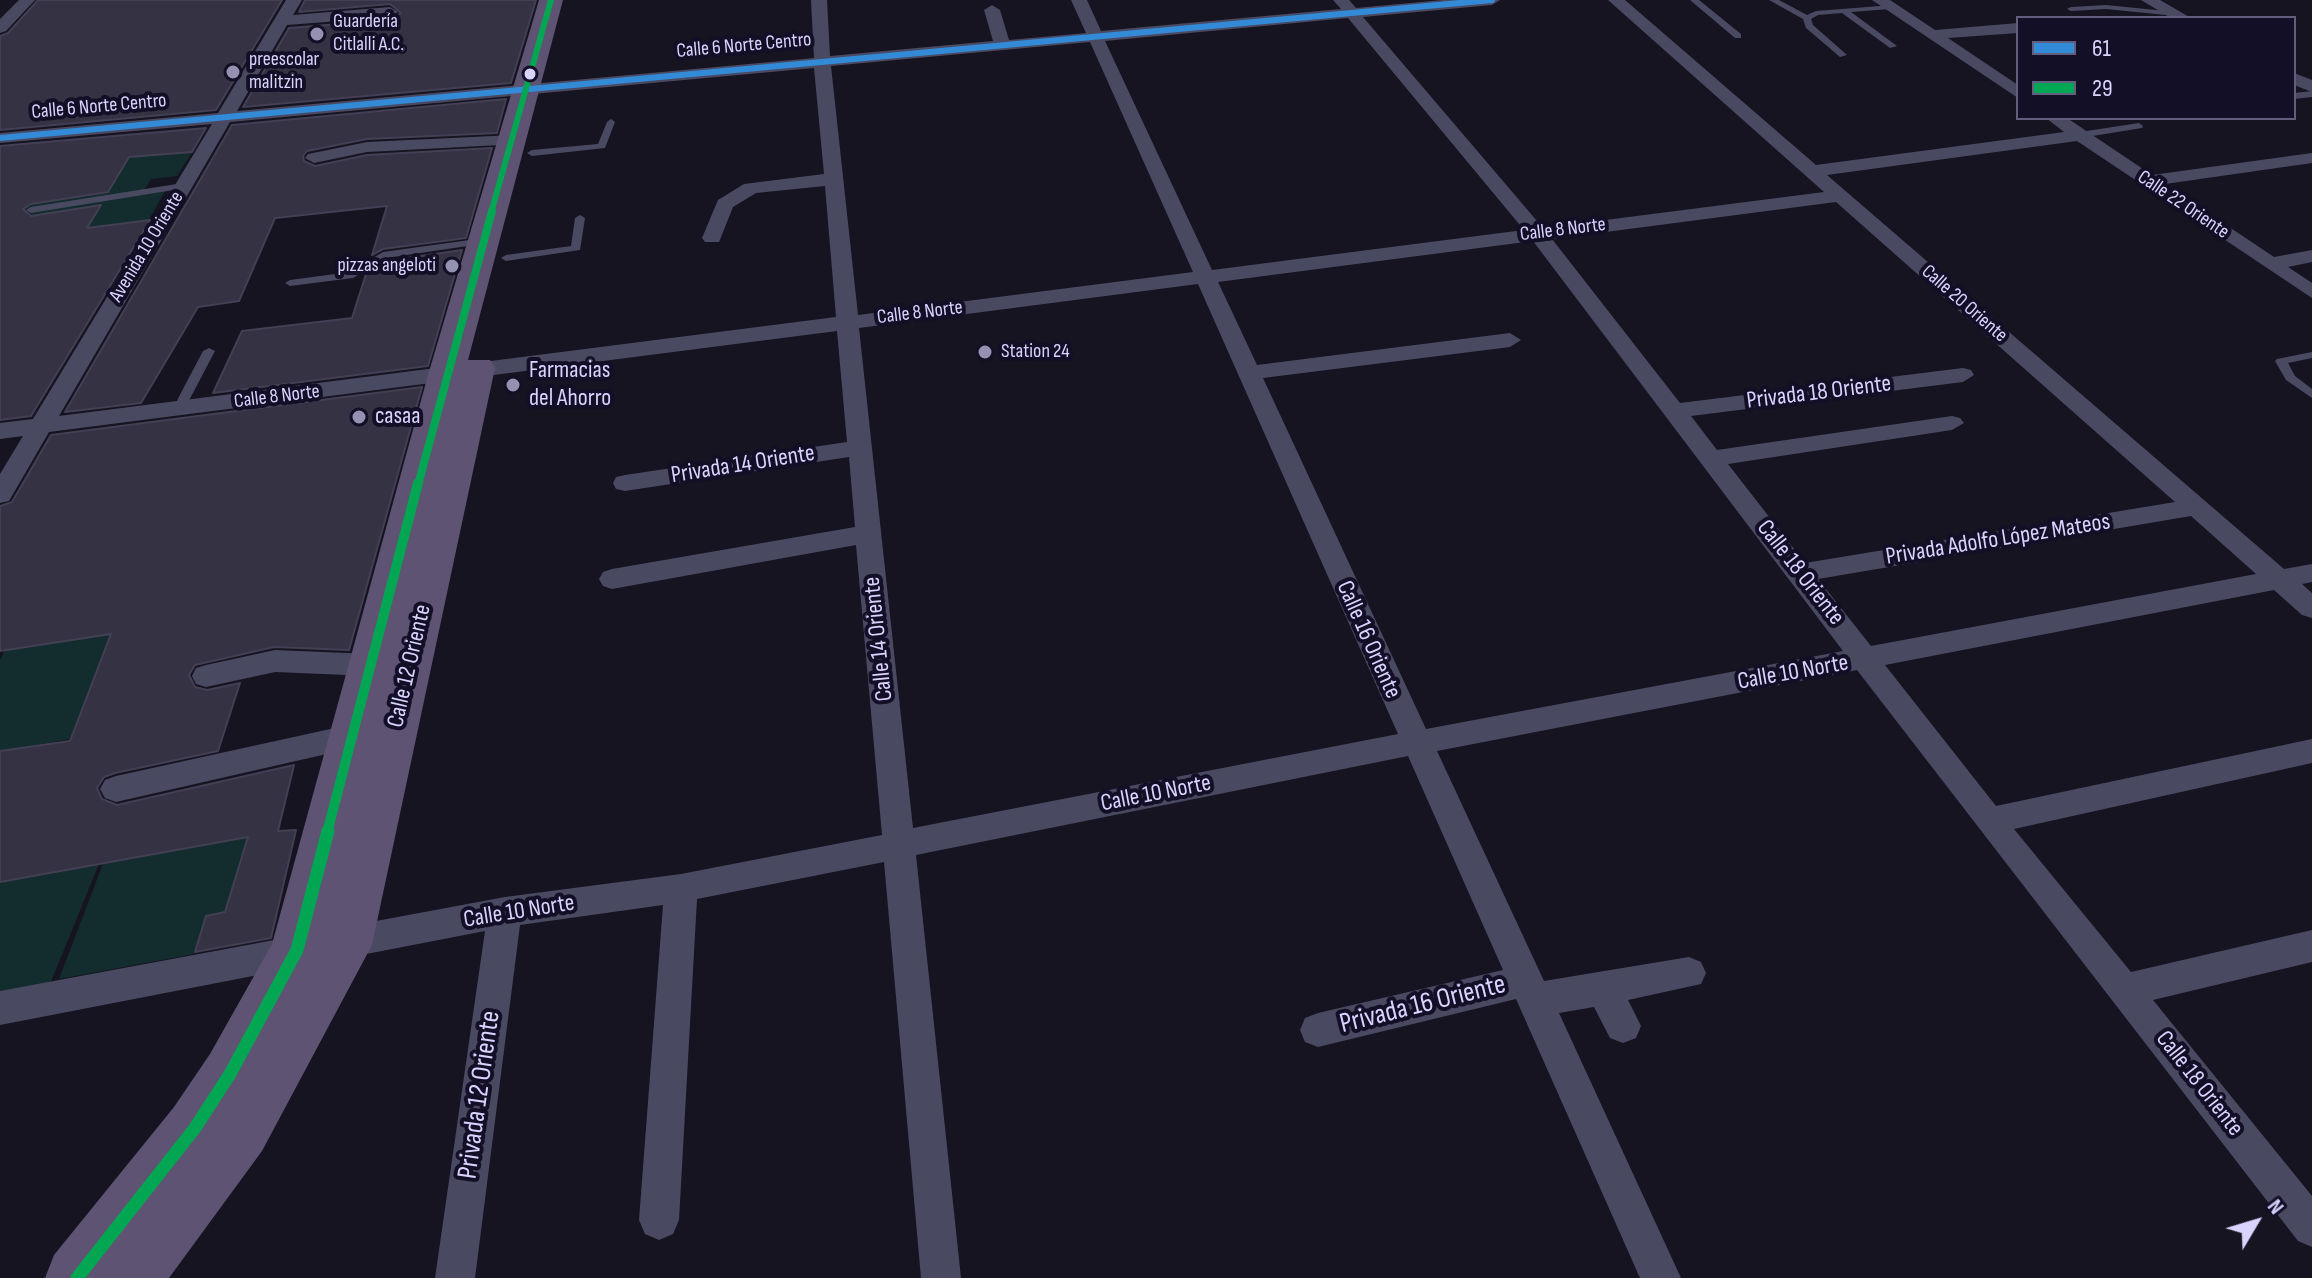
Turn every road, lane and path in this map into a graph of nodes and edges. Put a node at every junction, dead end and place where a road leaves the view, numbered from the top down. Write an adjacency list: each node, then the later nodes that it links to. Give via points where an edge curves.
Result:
1 (27, 0): 23 (street)
2 (294, 0): 22 (street, Avenida 10 Oriente)
3 (551, 0): 32 (main road, Calle 12 Oriente)
4 (571, 0): 32 (main road, Calle 12 Oriente)
5 (819, 0): 31 (street, Calle 14 Oriente)
6 (1079, 0): 26 (street, Calle 16 Oriente)
7 (1492, 0): 14 (street, Calle 6 Norte Centro)
8 (1616, 0): 43 (street, Calle 20 Oriente)
9 (1694, 0): 27 (lane)
10 (1773, 0): 20 (lane)
11 (2149, 0): 19 (street)
12 (1885, 3): 17 (lane); 25 (street)
13 (1261, 5): 21 (street)
14 (1346, 6): 21 (street, Calle 6 Norte Centro); 50 (street, Calle 18 Oriente)
15 (2071, 9): 19 (lane, via 2097,6)
16 (992, 10): 28 (street)
17 (1844, 11): 20 (lane); 29 (lane)
18 (390, 12): 22 (street)
19 (2179, 16)
20 (1807, 18): 30 (lane, via 1809,26)
21 (1273, 20): 26 (street, Calle 6 Norte Centro)
22 (282, 21): 34 (street, Avenida 10 Oriente)
23 (0, 28)
24 (2016, 28): 25 (street)
25 (1932, 35): 33 (street)
26 (1096, 36): 28 (street, Calle 6 Norte Centro); 55 (street, Calle 16 Oriente)
27 (1738, 36)
28 (1002, 44): 31 (street, Calle 6 Norte Centro)
29 (1893, 46)
30 (1843, 55)
31 (822, 61): 32 (street, Calle 6 Norte Centro); 44 (street, Calle 14 Oriente)
32 (539, 86): 34 (street, Calle 6 Norte Centro); 40 (main road, Calle 12 Oriente)
33 (2016, 92)
34 (223, 119): 39 (street, Calle 6 Norte Centro); 46 (street, Avenida 10 Oriente)
35 (2058, 120): 38 (street, Calle 22 Oriente)
36 (611, 122): 40 (lane, via 602,146)
37 (2139, 126): 38 (lane)
38 (2080, 135): 43 (street); 45 (street, Calle 22 Oriente)
39 (0, 138)
40 (523, 146): 41 (street, via 367,147); 52 (main road, Calle 12 Oriente)
41 (314, 158)
42 (2312, 158): 45 (street)
43 (1812, 171): 47 (street, Calle 20 Oriente)
44 (833, 179): 51 (street, via 751,188 725,204); 58 (street, Calle 14 Oriente)
45 (2148, 181): 54 (street, Calle 22 Oriente)
46 (183, 186): 48 (lane); 69 (street, Avenida 10 Oriente)
47 (1840, 196): 50 (street, Calle 8 Norte); 75 (street, Calle 20 Oriente)
48 (31, 210)
49 (580, 218): 52 (lane, via 576,248)
50 (1537, 233): 55 (street, Calle 8 Norte); 67 (street, Calle 18 Oriente)
51 (712, 238)
52 (495, 249): 56 (lane, via 383,255 353,275); 62 (main road, Calle 12 Oriente)
53 (2312, 256): 54 (street)
54 (2270, 264): 57 (street, Calle 22 Oriente)
55 (1205, 276): 58 (street, Calle 8 Norte); 63 (street, Calle 16 Oriente)
56 (290, 283)
57 (2312, 292)
58 (847, 323): 62 (street, Calle 8 Norte); 71 (street, Calle 14 Oriente)
59 (1510, 340): 63 (street)
60 (209, 351): 66 (lane)
61 (2312, 355): 65 (lane, via 2281,361 2290,378)
62 (461, 373): 66 (street, Calle 8 Norte); 83 (main road, Calle 12 Oriente); 94 (main road, Calle 12 Oriente)
63 (1247, 373): 86 (street, Calle 16 Oriente)
64 (1963, 375): 67 (street, Privada 18 Oriente)
65 (2312, 394)
66 (178, 410): 69 (street, Calle 8 Norte)
67 (1675, 411): 72 (street, Calle 18 Oriente)
68 (1952, 423): 72 (street, Privada 18 Oriente)
69 (42, 426): 70 (street, Calle 8 Norte); 74 (street, Avenida 10 Oriente)
70 (0, 431)
71 (860, 448): 73 (street, Privada 14 Oriente); 76 (street, Calle 14 Oriente)
72 (1711, 459): 77 (street, Calle 18 Oriente)
73 (625, 483)
74 (0, 495)
75 (2196, 507): 77 (street, Privada Adolfo López Mateos); 80 (street, Calle 20 Oriente)
76 (868, 534): 79 (street); 90 (street, Calle 14 Oriente)
77 (1800, 573): 82 (street, Calle 18 Oriente)
78 (2312, 573): 80 (street, Calle 10 Norte)
79 (612, 579)
80 (2278, 579): 81 (street, Calle 20 Oriente); 82 (street, Calle 10 Norte)
81 (2312, 608)
82 (1867, 660): 86 (street, Calle 10 Norte); 89 (street, Calle 18 Oriente)
83 (371, 665): 84 (street, via 275,661); 85 (main road, Calle 12 Oriente)
84 (206, 676)
85 (353, 736): 88 (street); 94 (main road, Calle 12 Oriente)
86 (1415, 743): 90 (street, Calle 10 Norte); 96 (street, Calle 16 Oriente)
87 (2312, 751): 89 (street)
88 (116, 789)
89 (1989, 821): 98 (street, Calle 18 Oriente)
90 (899, 845): 91 (street, Calle 10 Norte); 107 (street, Calle 14 Oriente)
91 (681, 888): 92 (street, Calle 10 Norte); 102 (street)
92 (505, 912): 94 (street, Calle 10 Norte); 106 (street, Privada 12 Oriente)
93 (2312, 946): 98 (street)
94 (321, 948): 99 (street, Calle 10 Norte); 104 (main road, Calle 12 Oriente, via 195,1128); 105 (main road, Calle 12 Oriente, via 241,1130)
95 (1689, 973): 97 (street, Privada 16 Oriente)
96 (1531, 989): 97 (street, Privada 16 Oriente); 101 (street, Privada 16 Oriente); 108 (street, Calle 16 Oriente)
97 (1603, 989): 100 (street)
98 (2125, 990): 103 (street, Calle 18 Oriente)
99 (0, 1008)
100 (1623, 1026)
101 (1318, 1030)
102 (659, 1220)
103 (2312, 1227)
104 (77, 1278)
105 (129, 1278)
106 (455, 1278)
107 (941, 1278)
108 (1661, 1278)

